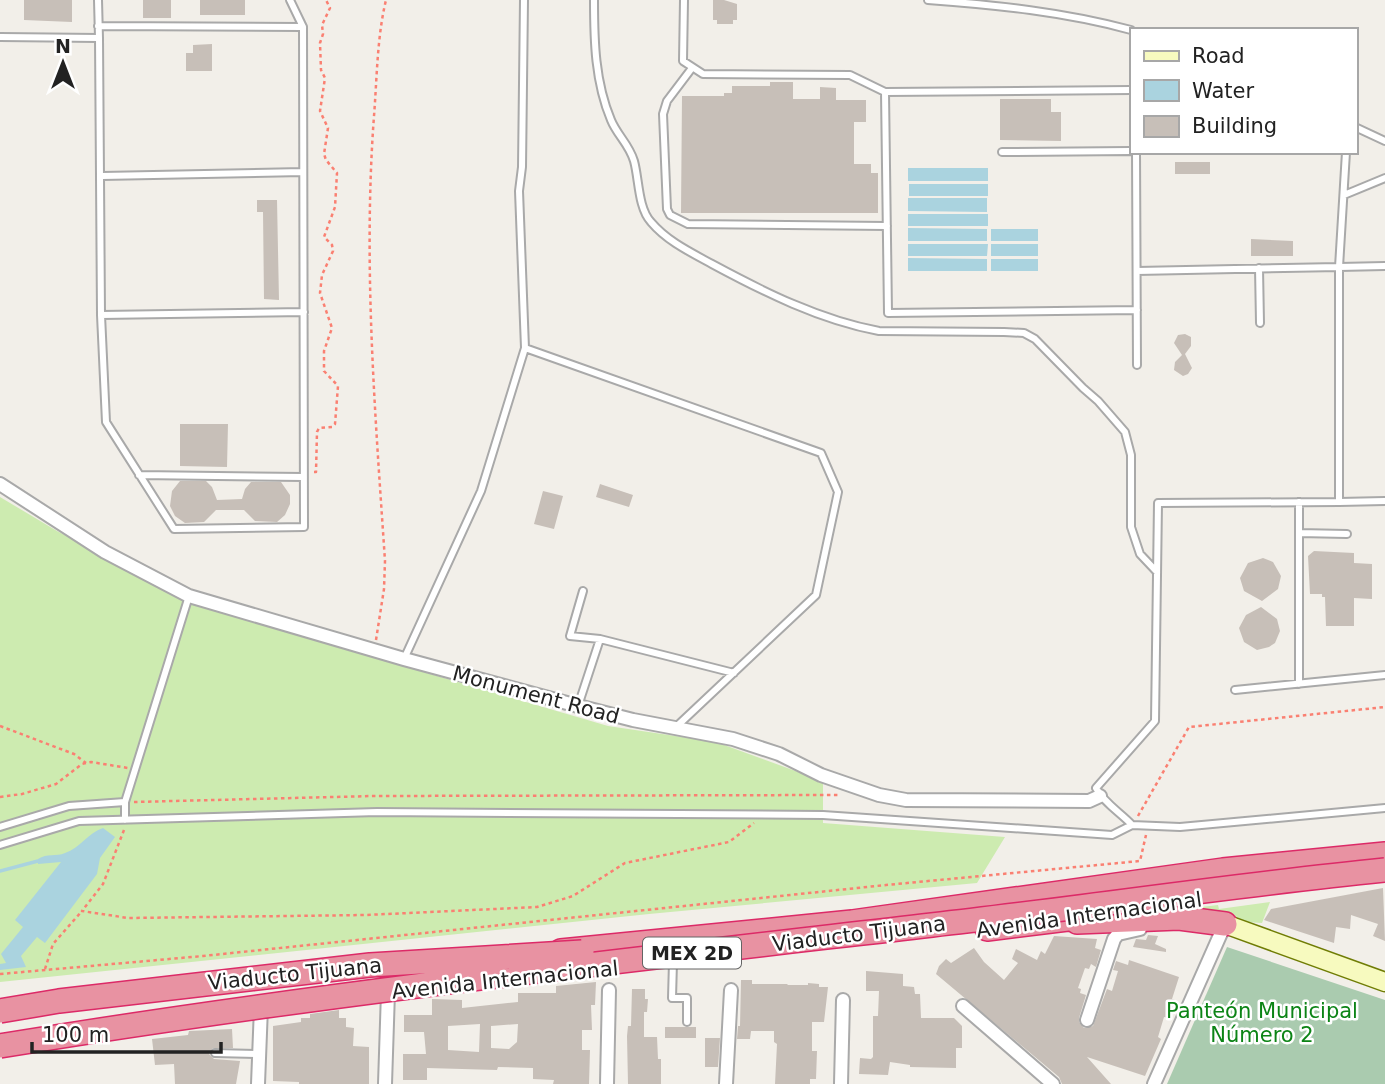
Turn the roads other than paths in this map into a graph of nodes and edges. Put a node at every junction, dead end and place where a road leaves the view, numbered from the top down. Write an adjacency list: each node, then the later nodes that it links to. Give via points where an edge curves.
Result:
1 (97, 0): 7 (lane)
2 (290, 0): 8 (lane)
3 (524, 0): 34 (lane, via 519,191)
4 (593, 0): 44 (lane, via 601,92 612,123 630,148 649,221 676,244 746,282 809,310 867,328 1024,333 1035,339 1125,432 1131,455 1131,527 1140,554)
5 (684, 0): 12 (lane, via 683,61)
6 (928, 0): 9 (lane, via 1030,10)
7 (98, 26): 8 (lane); 11 (lane)
8 (303, 27): 21 (lane)
9 (1130, 30)
10 (0, 37): 11 (lane)
11 (99, 38): 22 (lane)
12 (692, 68): 14 (lane, via 703,74 850,75); 25 (lane, via 667,101 663,114 670,215 688,224)
13 (1130, 90): 14 (lane)
14 (885, 92): 25 (lane)
15 (1357, 128): 16 (lane)
16 (1385, 141)
17 (1003, 152): 18 (lane)
18 (1130, 152)
19 (1133, 154): 29 (lane)
20 (1346, 154): 24 (lane)
21 (303, 172): 22 (lane); 31 (lane)
22 (102, 176): 32 (lane)
23 (1385, 178): 24 (lane)
24 (1343, 195): 27 (lane)
25 (887, 226): 30 (lane, via 888,313)
26 (1385, 266): 27 (lane)
27 (1339, 267): 28 (lane); 41 (lane)
28 (1259, 268): 29 (lane); 33 (lane)
29 (1137, 271): 30 (lane)
30 (1137, 310): 35 (lane)
31 (304, 312): 32 (lane); 37 (lane)
32 (101, 315): 36 (lane, via 106,422)
33 (1260, 323)
34 (525, 348): 48 (lane, via 481,491); 49 (lane, via 821,453 838,492 816,595)
35 (1137, 365)
36 (139, 475): 37 (lane); 37 (lane, via 174,529 303,527)
37 (303, 475)
38 (0, 484): 46 (street, Monument Road, via 106,552)
39 (1385, 501): 41 (lane)
40 (1299, 502): 41 (lane); 42 (lane); 44 (lane, via 1158,503)
41 (1339, 502)
42 (1299, 533): 43 (lane); 51 (lane)
43 (1347, 534)
44 (1157, 572): 55 (lane, via 1155,721 1096,788)
45 (583, 591): 47 (lane, via 570,636)
46 (189, 596): 48 (street, Monument Road); 56 (lane)
47 (600, 639): 49 (lane); 53 (lane)
48 (404, 659): 53 (street, Monument Road)
49 (734, 673): 54 (lane)
50 (1385, 675): 51 (lane)
51 (1299, 684): 52 (lane)
52 (1235, 690)
53 (578, 706): 54 (street, Monument Road)
54 (674, 728): 55 (street, Monument Road, via 733,739 779,754 821,775 906,800 1089,801)
55 (1100, 796): 59 (lane)
56 (125, 802): 58 (lane); 60 (lane, via 69,806)
57 (1385, 808): 59 (lane, via 1180,827)
58 (125, 820): 59 (lane, via 377,812 768,813 1112,835); 61 (lane, via 79,821)
59 (1132, 825)
60 (0, 827)
61 (0, 845)
62 (1385, 854): 76 (highway, Avenida Internacional, via 1223,870 852,922 327,974)
63 (1385, 861): 76 (highway, Viaducto Tijuana / MEX 2D, bridge, via 709,944 370,965 59,1001)
64 (1385, 870): 79 (highway, Viaducto Tijuana / MEX 2D, bridge, via 374,991)
65 (1385, 877): 66 (highway, Avenida Internacional)
66 (1035, 925): 67 (highway, via 1179,918); 68 (highway, Avenida Internacional)
67 (1222, 930): 69 (street); 77 (street, via 1172,928 1118,934); 88 (street, Avenida Internacional)
68 (673, 962): 72 (highway, Avenida Internacional); 78 (lane, via 673,998 687,998)
69 (1385, 982)
70 (609, 990): 84 (street)
71 (731, 990): 85 (street)
72 (388, 992): 75 (highway, Avenida Internacional); 83 (street)
73 (843, 1000): 86 (street)
74 (962, 1006): 87 (street)
75 (261, 1007): 79 (highway, Avenida Internacional); 81 (street)
76 (0, 1013)
77 (1087, 1020)
78 (687, 1022)
79 (0, 1044)
80 (215, 1053): 81 (lane)
81 (259, 1054): 82 (street)
82 (258, 1084)
83 (385, 1084)
84 (607, 1084)
85 (726, 1084)
86 (841, 1084)
87 (1053, 1084)
88 (1154, 1084)

